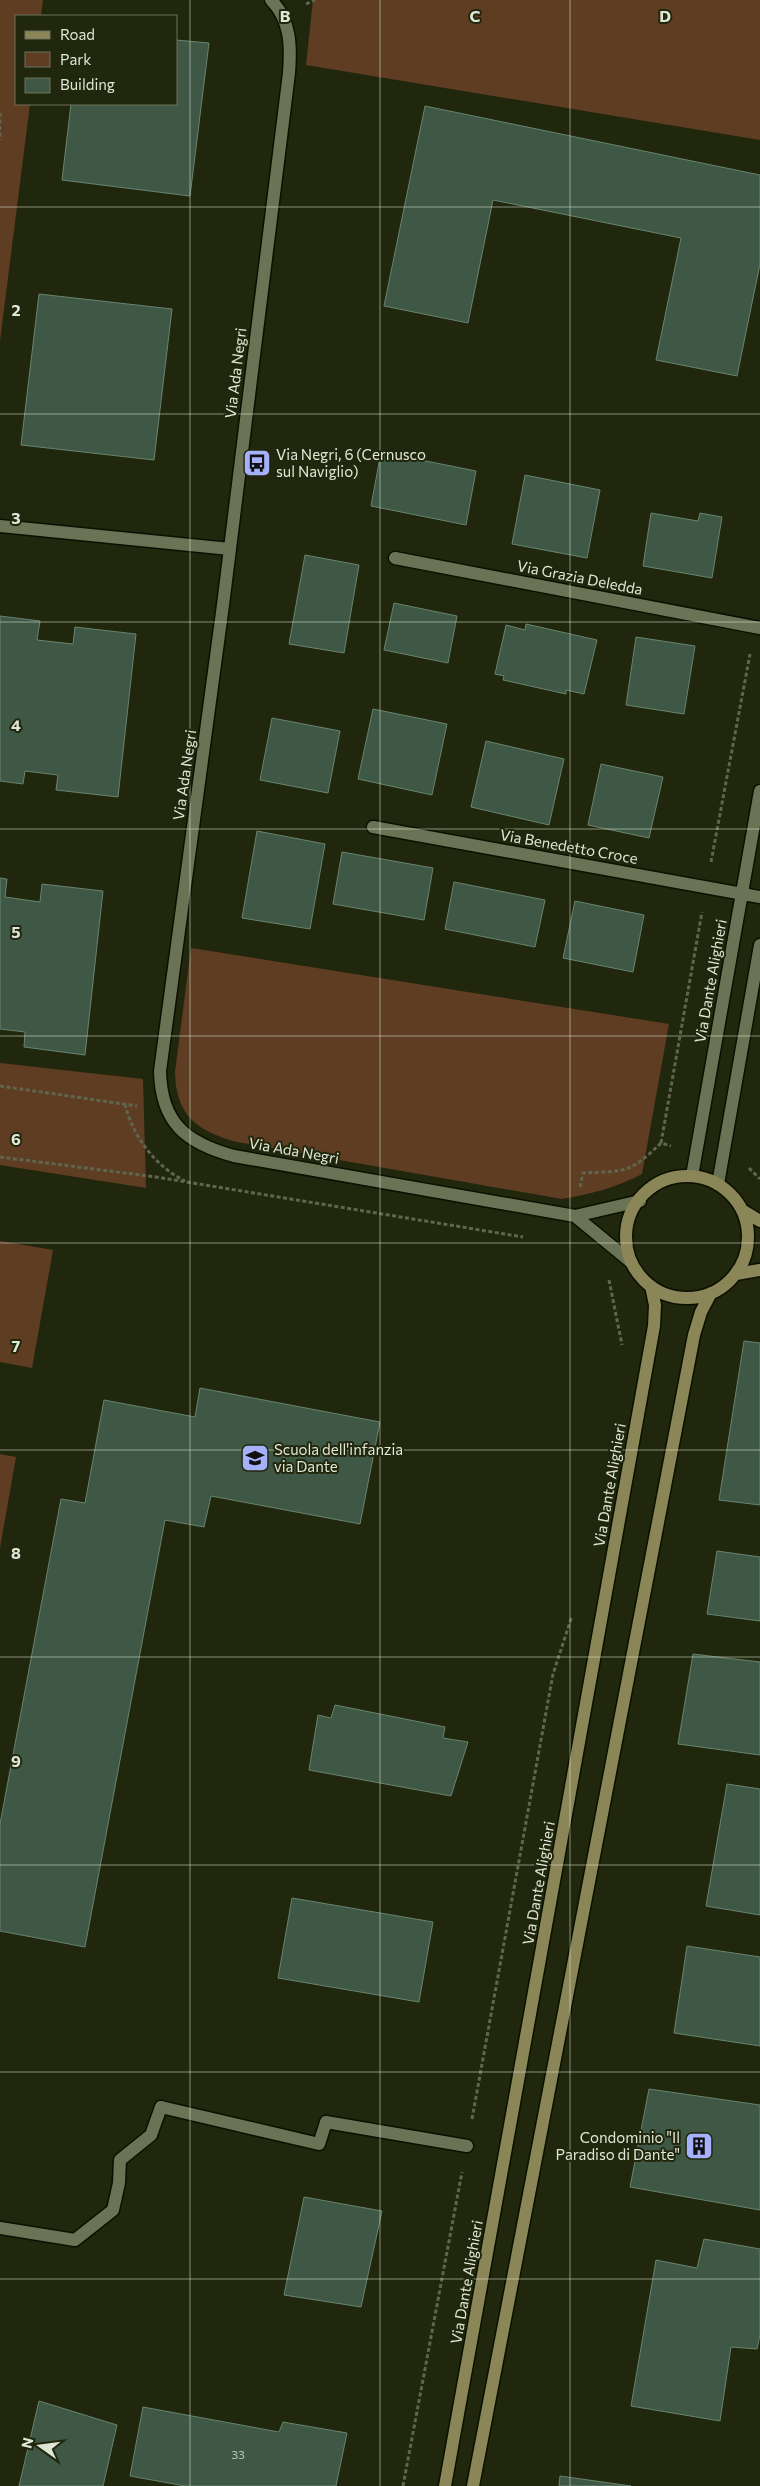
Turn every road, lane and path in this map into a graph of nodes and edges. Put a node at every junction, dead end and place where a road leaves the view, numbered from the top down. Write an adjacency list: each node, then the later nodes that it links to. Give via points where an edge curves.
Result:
1 (271, 0): 5 (street, Via Ada Negri, via 283,16 289,37 289,73)
2 (0, 114): 3 (path)
3 (0, 140)
4 (0, 526): 5 (street)
5 (230, 549): 15 (street, Via Ada Negri, via 160,1071 163,1099)
6 (395, 558): 7 (street, Via Grazia Deledda)
7 (760, 628)
8 (760, 791): 10 (street, Via Dante Alighieri)
9 (373, 827): 10 (street, Via Benedetto Croce)
10 (741, 894): 11 (street, Via Benedetto Croce); 17 (street, Via Dante Alighieri)
11 (760, 897)
12 (760, 945): 19 (street)
13 (0, 1086): 14 (path)
14 (125, 1104): 15 (path); 18 (path, via 136,1134 151,1155)
15 (168, 1111): 22 (street, Via Ada Negri, via 188,1138 210,1150)
16 (0, 1157): 18 (path)
17 (692, 1176): 19 (street); 20 (street, via 672,1178 652,1187)
18 (191, 1183): 24 (path)
19 (718, 1184): 21 (street)
20 (640, 1201): 22 (street, Via Ada Negri); 25 (street, via 633,1207 626,1227)
21 (742, 1210): 23 (street); 27 (street, via 747,1227 747,1248)
22 (575, 1216): 25 (street, Via Ada Negri)
23 (760, 1221)
24 (531, 1238)
25 (630, 1262): 29 (street, via 642,1280)
26 (760, 1270): 27 (street)
27 (736, 1274): 30 (street)
28 (608, 1275): 31 (path)
29 (651, 1286): 30 (street, via 679,1298); 36 (street, Via Dante Alighieri, via 655,1305 654,1326)
30 (711, 1293): 37 (street, via 694,1335)
31 (623, 1354)
32 (574, 1611): 33 (path, via 553,1674)
33 (467, 2146): 34 (street, via 326,2122 318,2144 161,2107 151,2135 120,2160 113,2210 75,2240); 35 (path)
34 (0, 2228)
35 (403, 2486)
36 (445, 2486)
37 (473, 2486)

